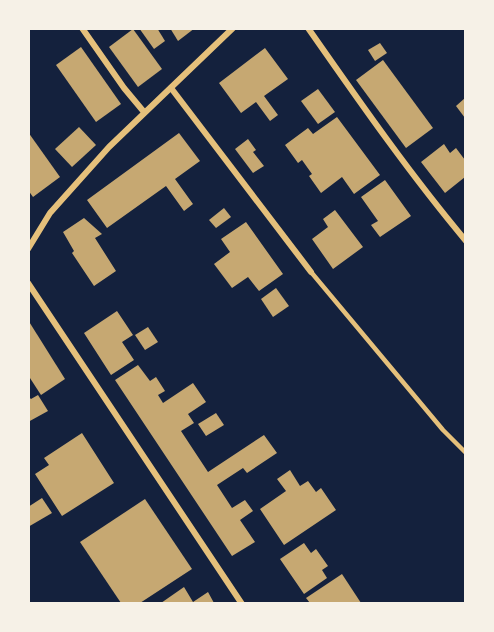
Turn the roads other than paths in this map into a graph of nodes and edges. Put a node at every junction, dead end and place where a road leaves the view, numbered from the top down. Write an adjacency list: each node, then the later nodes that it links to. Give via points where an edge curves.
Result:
1 (82, 28): 5 (street)
2 (233, 28): 4 (street)
3 (308, 28): 6 (street, via 382,134)
4 (171, 88): 5 (street); 8 (street)
5 (144, 112): 7 (street, via 71,188)
6 (465, 242)
7 (28, 249)
8 (311, 272): 10 (lane)
9 (28, 283): 11 (street)
10 (465, 453)
11 (242, 603)

